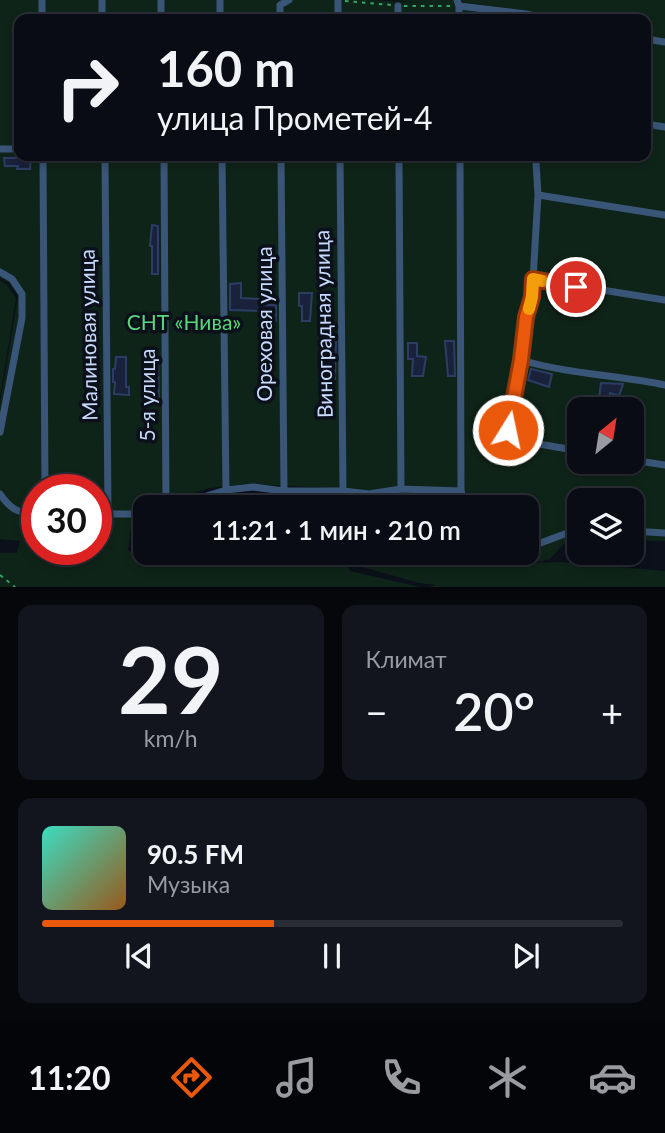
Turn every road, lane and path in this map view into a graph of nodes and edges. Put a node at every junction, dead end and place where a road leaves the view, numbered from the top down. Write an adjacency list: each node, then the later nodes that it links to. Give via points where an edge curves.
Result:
1 (289, 0): 4 (street, via 280,5)
2 (458, 3): 6 (street)
3 (398, 6): 5 (street)
4 (280, 14)
5 (398, 14)
6 (511, 14)
7 (43, 161): 27 (street)
8 (105, 161): 28 (street, Малиновая улица)
9 (164, 161): 36 (street, 5-я улица)
10 (222, 161): 29 (street)
11 (281, 161): 31 (street, Ореховая улица)
12 (341, 161): 32 (street, Виноградная улица)
13 (399, 161): 30 (street)
14 (460, 161): 33 (street)
15 (536, 161): 16 (street)
16 (538, 195): 17 (street); 19 (street)
17 (665, 215)
18 (0, 272): 23 (street, via 12,279 22,294 22,318)
19 (533, 279): 20 (street); 21 (street)
20 (665, 300)
21 (521, 360): 22 (street, via 546,368); 24 (street, via 508,430 528,442)
22 (665, 385)
23 (0, 432)
24 (567, 449)
25 (644, 462): 26 (street)
26 (665, 465)
27 (45, 474)
28 (108, 474)
29 (226, 489): 31 (street); 37 (street)
30 (401, 489): 33 (street); 34 (street)
31 (284, 491): 32 (street)
32 (344, 491): 34 (street)
33 (461, 491): 39 (street)
34 (383, 492): 38 (lane)
35 (0, 494): 40 (street)
36 (166, 495)
37 (207, 495)
38 (383, 495)
39 (462, 495)
40 (21, 513)
41 (112, 513): 42 (street)
42 (133, 514)
43 (644, 532): 45 (street)
44 (567, 533): 46 (street)
45 (665, 533)
46 (539, 544)
47 (0, 575): 48 (path)
48 (15, 587)

